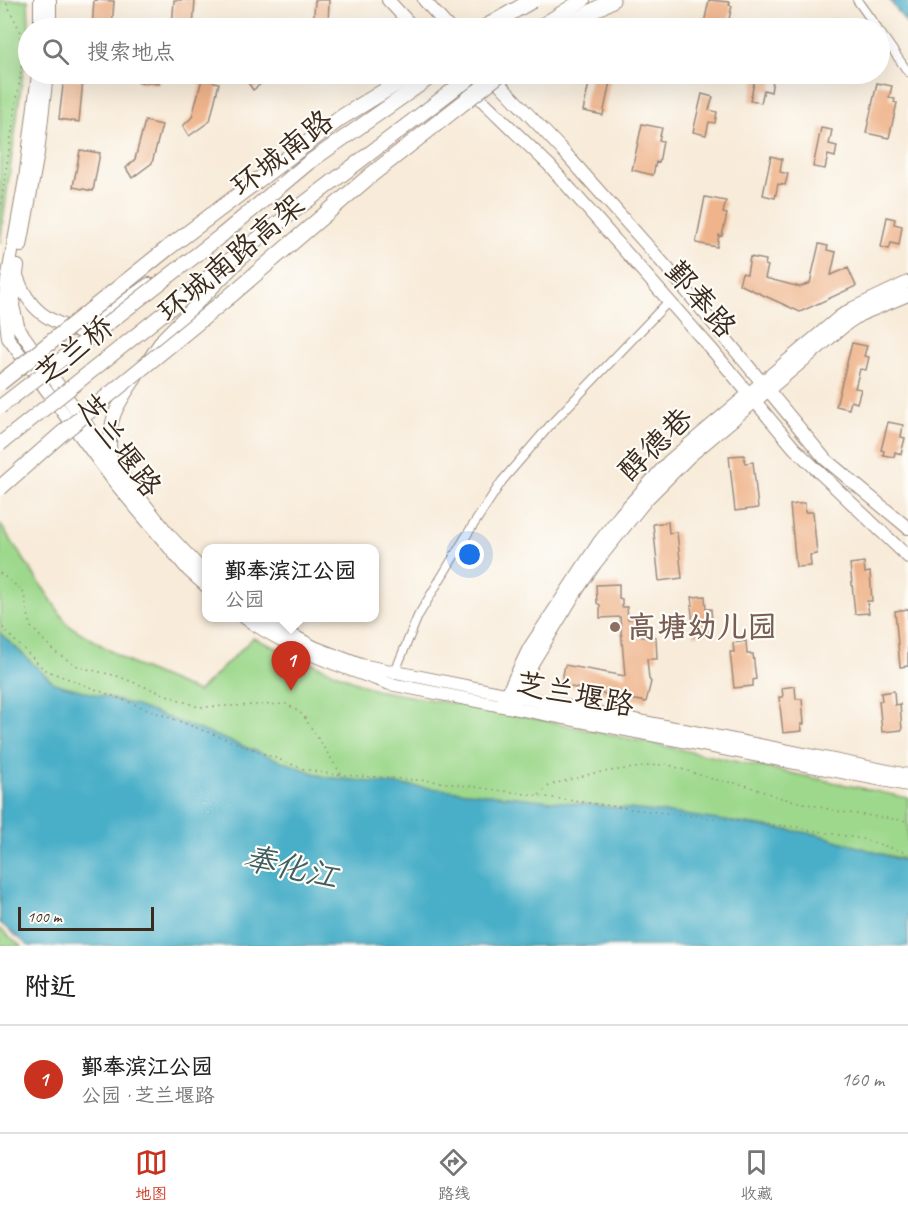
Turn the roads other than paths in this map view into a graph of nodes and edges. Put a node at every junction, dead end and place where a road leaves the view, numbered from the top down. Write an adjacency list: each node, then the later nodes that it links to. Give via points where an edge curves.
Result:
1 (40, 0): 10 (street)
2 (50, 0): 11 (street)
3 (388, 0): 12 (street)
4 (424, 0): 13 (street)
5 (533, 0): 14 (highway, bridge); 15 (main road)
6 (583, 0): 16 (main road)
7 (595, 0): 17 (highway)
8 (612, 0): 18 (highway)
9 (857, 0): 19 (street)
10 (40, 18)
11 (50, 18)
12 (405, 18)
13 (440, 18)
14 (502, 18)
15 (509, 18)
16 (554, 18)
17 (571, 18)
18 (581, 18)
19 (870, 18)
20 (890, 47): 21 (street)
21 (908, 72)
22 (37, 84): 47 (street, 芝兰堰路, via 27,169 6,286 8,338 129,501)
23 (46, 84): 33 (street, 芝兰堰路, via 37,162)
24 (396, 84): 37 (highway, 环城南路高架, bridge, via 342,117 168,248)
25 (421, 84): 31 (main road, 环城南路, via 308,163)
26 (454, 84): 30 (main road, 环城南路)
27 (472, 84): 36 (street, 鄞奉路)
28 (487, 84): 43 (highway, 环城南路高架, bridge, via 371,175)
29 (500, 84): 38 (street, 鄞奉路, via 661,261)
30 (273, 227): 32 (main road, 环城南路); 42 (street, via 163,338 137,375 118,403 109,435)
31 (222, 235): 33 (street, via 81,332 54,322 35,307 23,293); 40 (main road, 芝兰桥, bridge)
32 (239, 253): 41 (main road, 芝兰桥, bridge)
33 (16, 274): 42 (street, 芝兰堰路, via 13,306 19,329)
34 (908, 282): 38 (street, 醇德巷, via 846,313)
35 (908, 295): 38 (street, 醇德巷, via 860,315)
36 (669, 302): 39 (street, 鄞奉路); 50 (street, via 552,423 502,481 418,616)
37 (0, 382)
38 (766, 386): 39 (street, 醇德巷); 44 (street, 鄞奉路, via 825,459)
39 (753, 398): 45 (street, 鄞奉路, via 794,448); 51 (street, 醇德巷, via 663,481 616,537)
40 (0, 407)
41 (0, 444)
42 (111, 460): 46 (street, 芝兰堰路, via 170,536)
43 (0, 488)
44 (908, 528)
45 (908, 557)
46 (202, 570)
47 (202, 583)
48 (252, 622): 50 (street, 芝兰堰路, via 325,662)
49 (268, 622): 50 (street, 芝兰堰路, via 331,654)
50 (392, 678): 51 (street, 芝兰堰路)
51 (508, 701): 52 (street, 芝兰堰路); 53 (street, 芝兰堰路)
52 (908, 775)
53 (908, 785)

